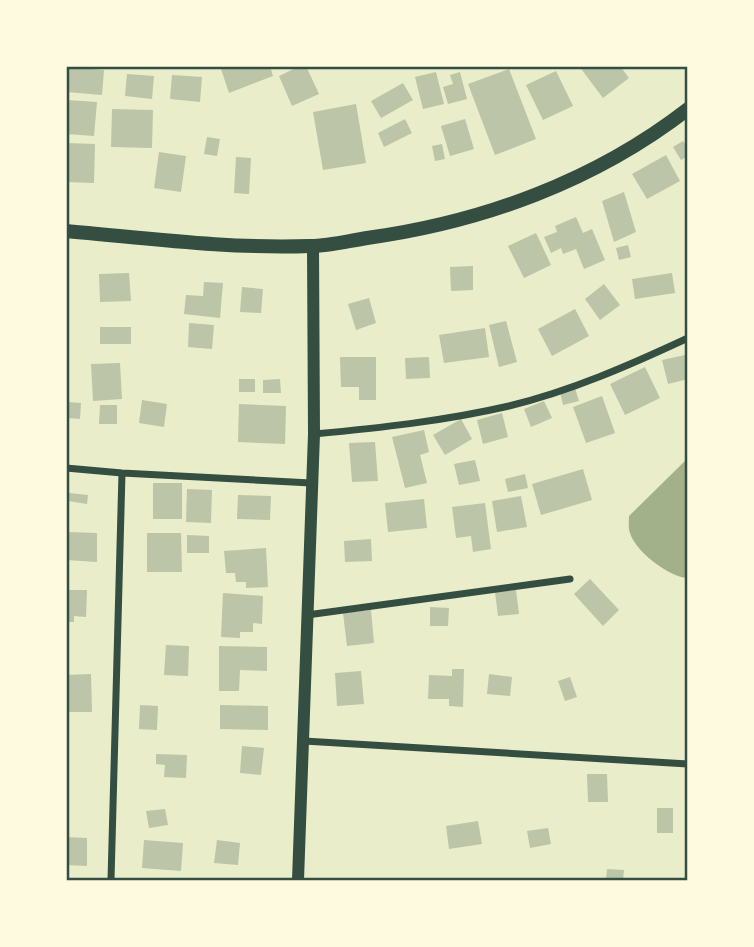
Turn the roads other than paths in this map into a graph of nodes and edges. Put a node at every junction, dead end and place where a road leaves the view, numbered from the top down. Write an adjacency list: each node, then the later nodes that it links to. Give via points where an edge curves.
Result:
1 (688, 109): 3 (main road, via 602,166 540,194 397,234)
2 (66, 232): 3 (main road, via 265,247)
3 (313, 246): 5 (street)
4 (688, 338): 5 (street, via 607,374 510,406 401,426)
5 (314, 434): 8 (street)
6 (66, 468): 7 (street)
7 (122, 473): 8 (street); 13 (street)
8 (311, 483): 10 (street)
9 (570, 579): 10 (street)
10 (307, 615): 11 (street)
11 (304, 741): 12 (street); 14 (street)
12 (688, 764)
13 (111, 880)
14 (298, 880)

